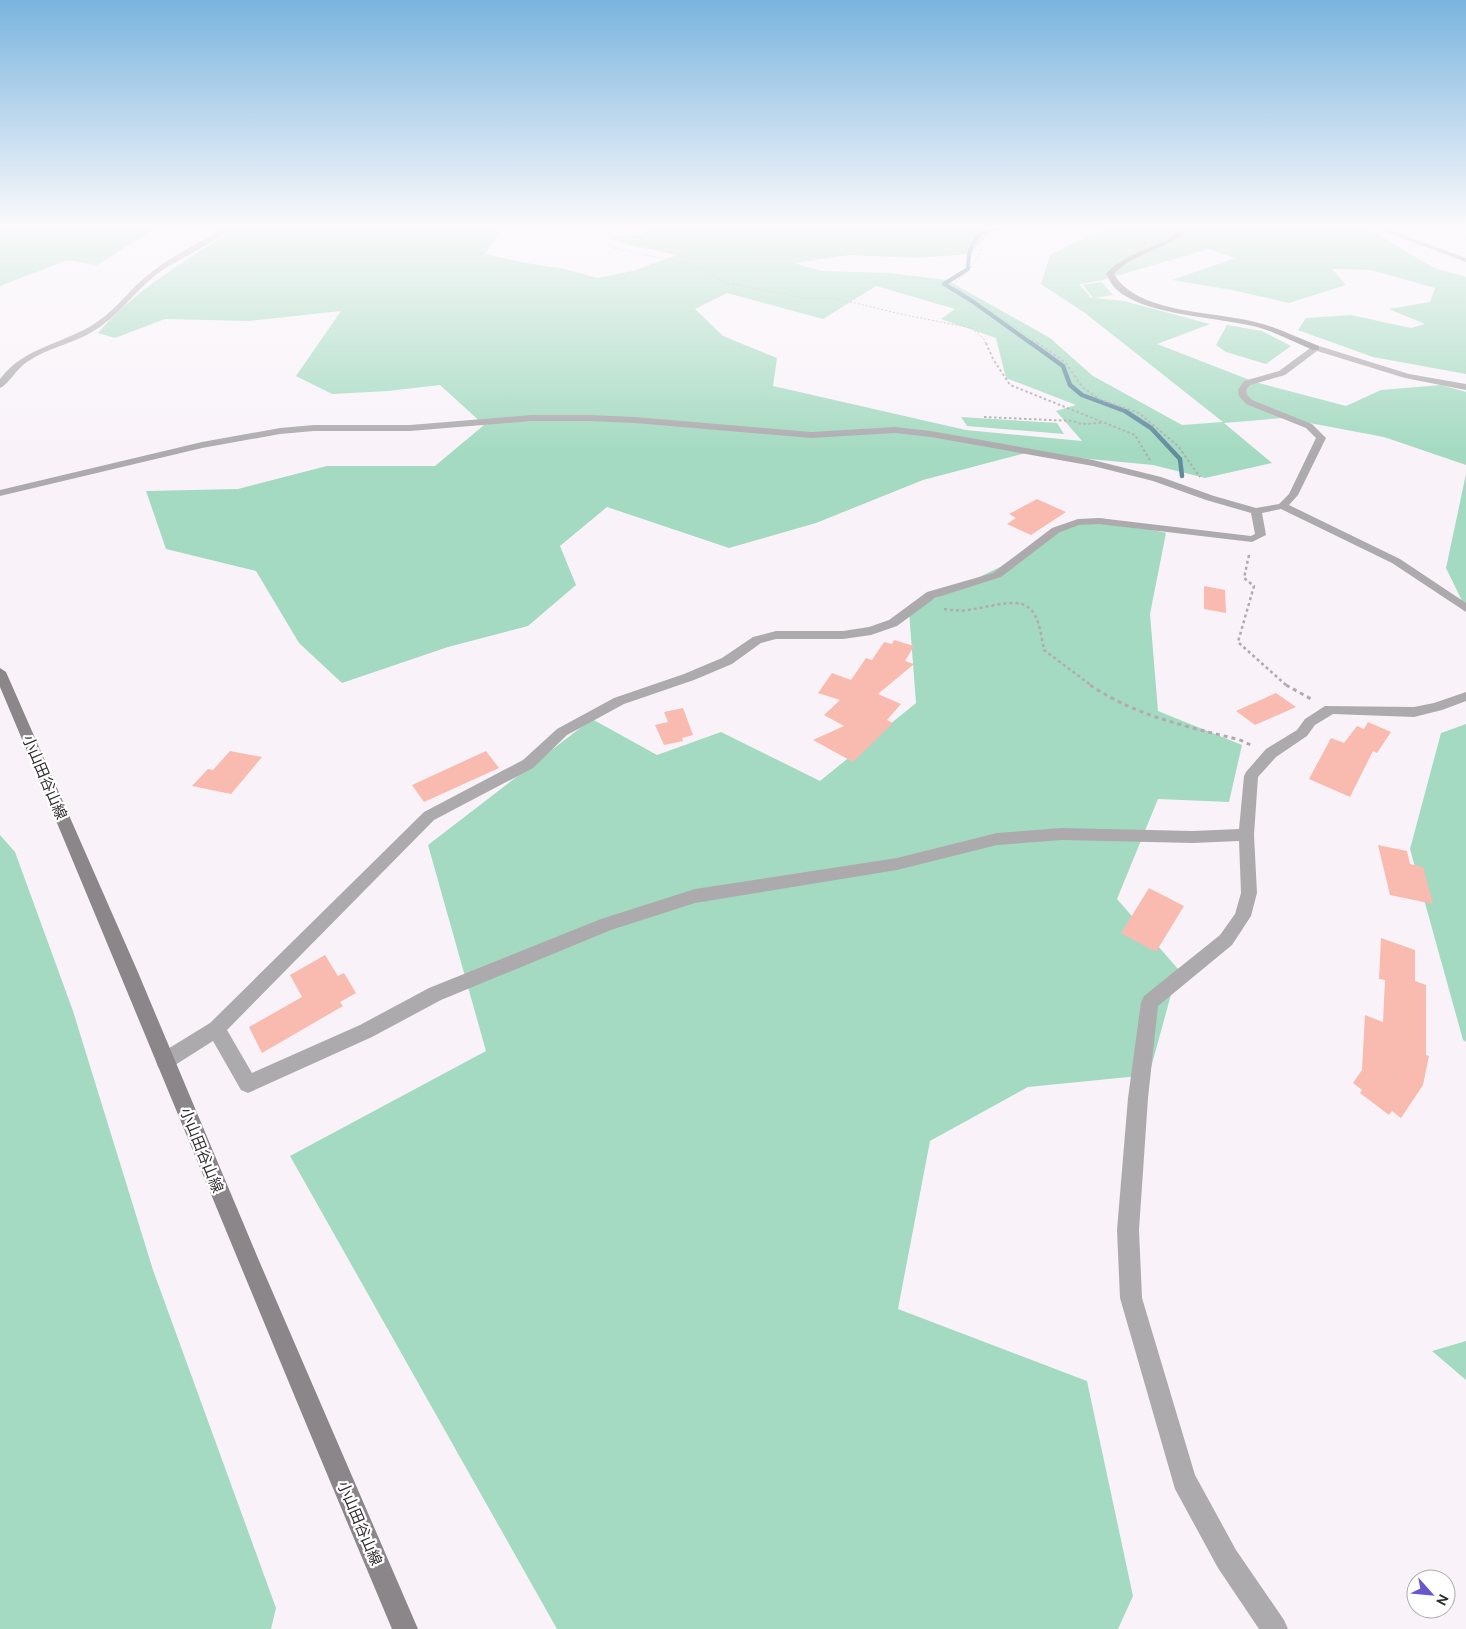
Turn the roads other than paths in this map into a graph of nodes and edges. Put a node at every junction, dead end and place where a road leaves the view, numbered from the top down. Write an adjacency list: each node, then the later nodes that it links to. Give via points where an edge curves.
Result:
1 (125, 301): 4 (street, via 89,330 17,362)
2 (1147, 301): 3 (main road, via 1181,312 1251,324)
3 (1316, 348): 5 (street, via 1408,376); 7 (street, via 1282,373 1247,383 1242,390 1249,402 1309,426 1321,438 1293,495)
4 (0, 385)
5 (1466, 387)
6 (0, 493): 8 (street, via 202,444 280,431 410,428 531,418 635,420 811,436 895,430 931,434 1093,463 1157,479)
7 (1282, 506): 8 (street); 9 (street, via 1396,562)
8 (1256, 512): 13 (street, via 1261,535 1252,539 1099,521 1078,522 1056,530 997,575 931,595 893,623 872,631 843,635 776,635 757,640 727,661 619,701 562,732 528,764 429,816)
9 (1466, 608)
10 (0, 672): 14 (main road, 小山田谷山線)
11 (1466, 696): 12 (street, via 1414,712 1330,709 1271,753 1251,776)
12 (1246, 834): 13 (street, via 1193,837 1062,834 998,839 898,864 695,896 607,924 435,994 366,1031 248,1084); 16 (street, via 1249,893 1243,916 1226,940 1150,1002 1138,1098 1128,1230 1131,1298 1184,1480 1227,1558)
13 (216, 1029): 14 (street)
14 (165, 1061): 15 (main road, 小山田谷山線)
15 (406, 1629)
16 (1275, 1629)

